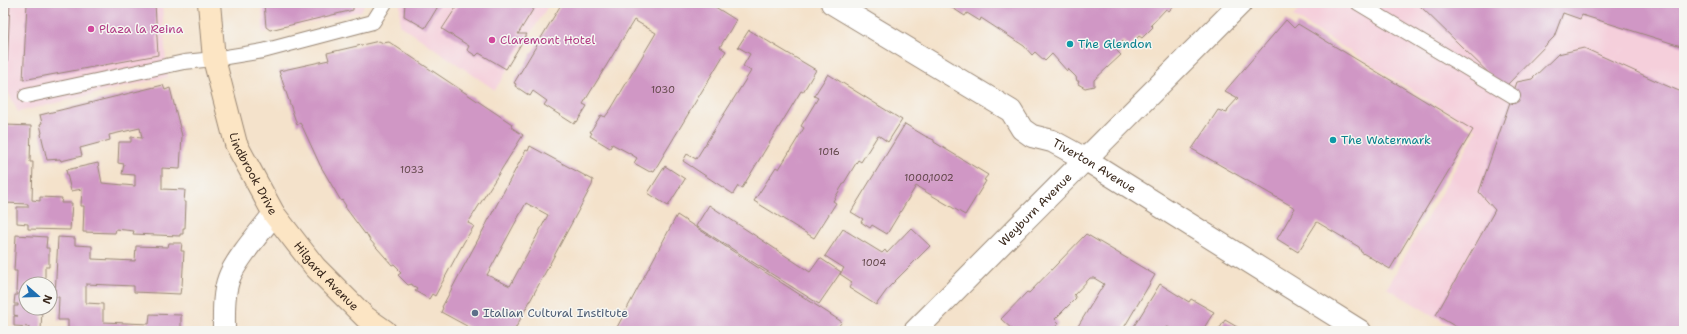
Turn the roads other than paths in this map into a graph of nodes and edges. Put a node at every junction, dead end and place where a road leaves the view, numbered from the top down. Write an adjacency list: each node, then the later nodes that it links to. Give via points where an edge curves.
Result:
1 (209, 3): 6 (street, Lindbrook Drive)
2 (385, 3): 6 (lane, via 373,22 263,51)
3 (832, 3): 9 (street, Tiverton Avenue, via 1011,111 1022,129 1032,136 1052,140)
4 (1241, 3): 9 (street, Weyburn Avenue)
5 (1358, 3): 8 (lane)
6 (214, 59): 7 (lane, via 184,62); 10 (street, Lindbrook Drive, via 236,144)
7 (26, 96)
8 (1513, 96)
9 (1085, 160): 13 (street, Weyburn Avenue, via 1060,182); 14 (street, Tiverton Avenue)
10 (274, 214): 11 (street, Lindbrook Drive, via 229,278); 12 (street, Hilgard Avenue, via 315,267 365,317)
11 (224, 331)
12 (385, 331)
13 (914, 331)
14 (1360, 331)

